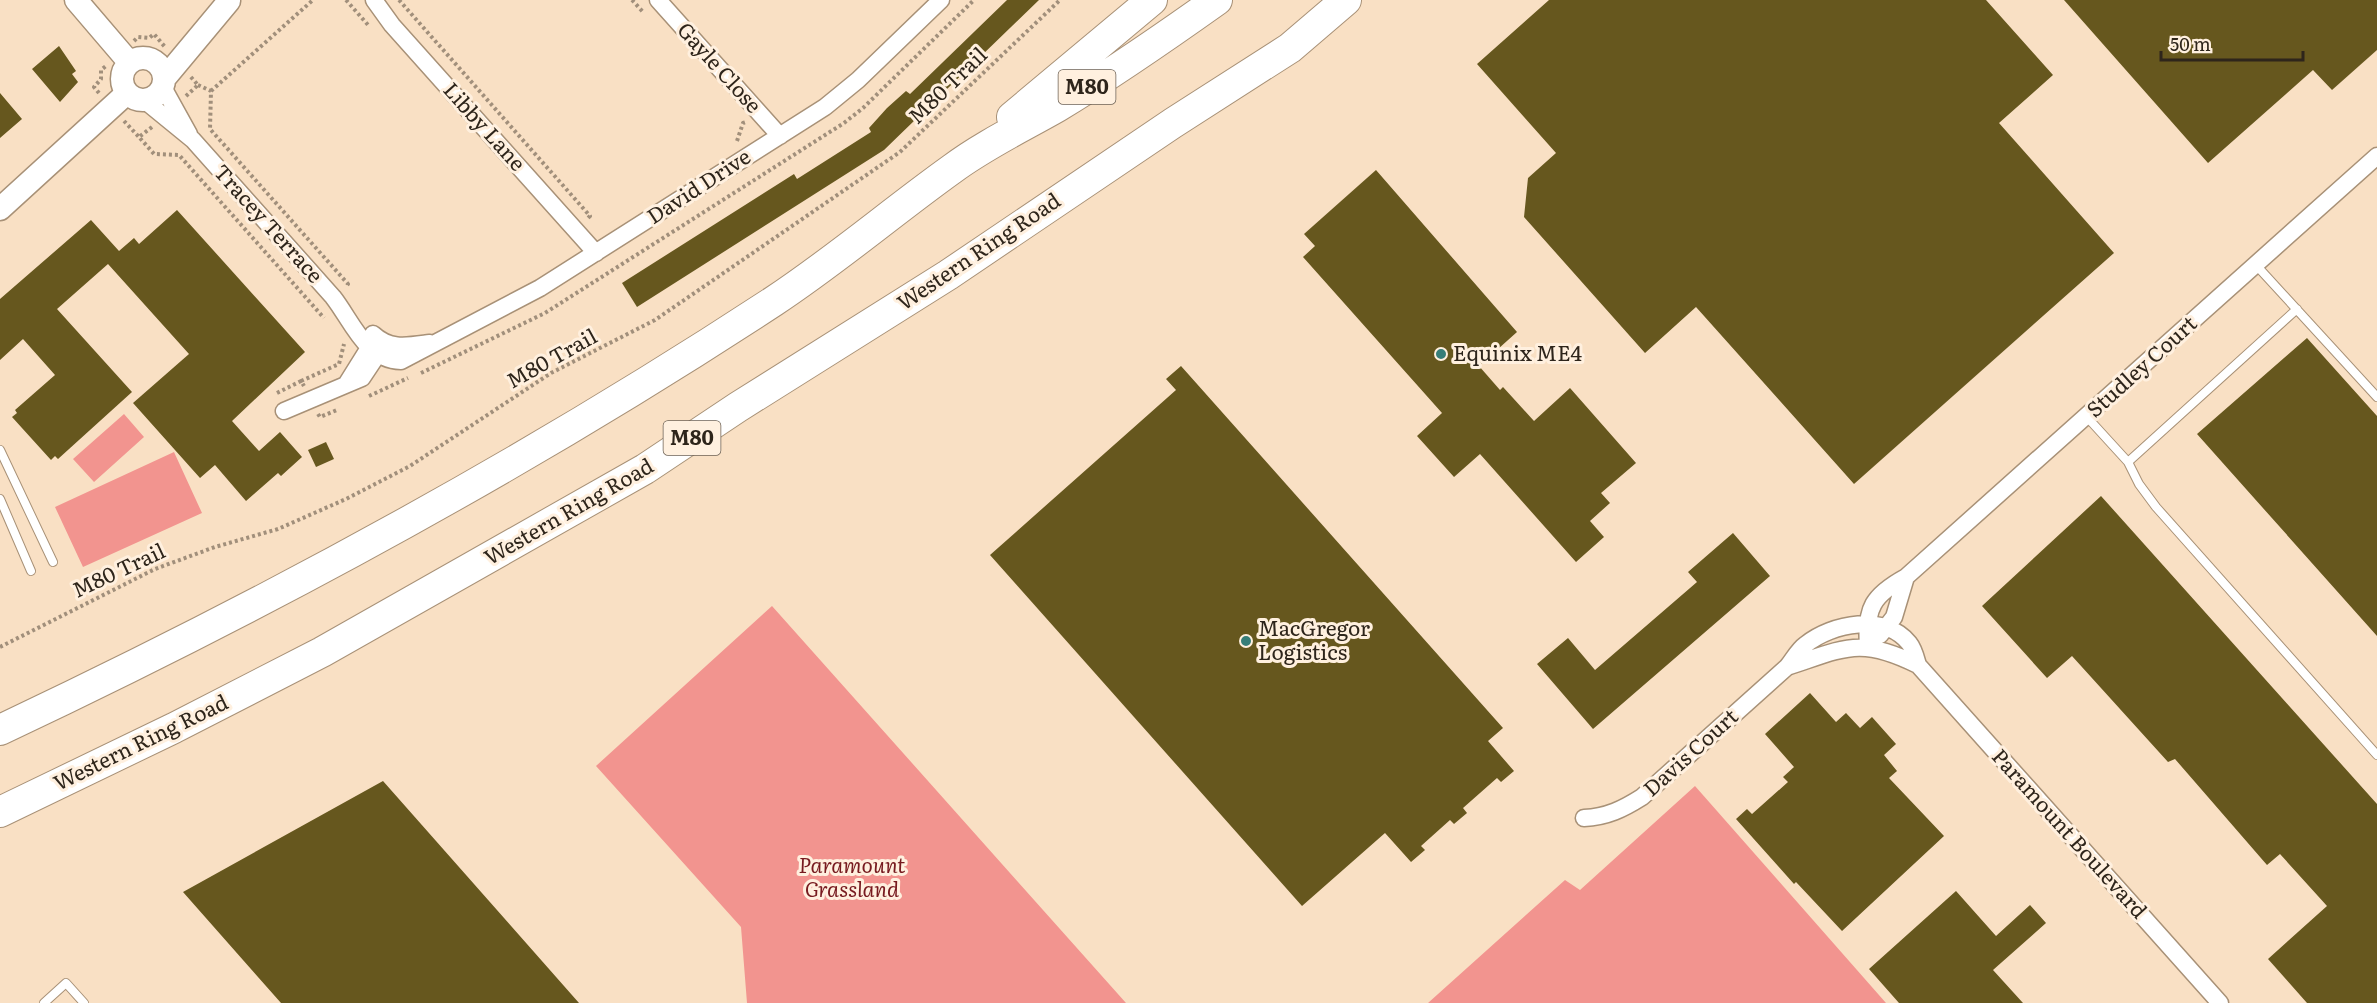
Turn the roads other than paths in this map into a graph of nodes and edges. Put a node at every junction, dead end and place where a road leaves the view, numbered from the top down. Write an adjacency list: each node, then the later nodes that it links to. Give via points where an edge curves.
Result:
1 (76, 0): 9 (street)
2 (229, 0): 9 (street); 10 (street)
3 (374, 0): 17 (street, Libby Lane)
4 (658, 0): 12 (street, Gayle Close)
5 (941, 0): 12 (street, David Drive, via 858,81)
6 (1152, 0): 15 (highway)
7 (1217, 0): 15 (highway, M80, via 1059,105)
8 (1346, 0): 36 (highway, Western Ring Road / M80, via 1290,48 645,470 322,652)
9 (139, 60): 10 (street, via 160,66); 11 (street, via 122,80)
10 (163, 83): 11 (street, via 155,96); 13 (street, Tracey Terrace)
11 (135, 96): 13 (street, Tracey Terrace); 16 (street)
12 (780, 136): 17 (street, David Drive)
13 (193, 140): 20 (street, Tracey Terrace)
14 (2377, 156): 18 (street, Studley Court)
15 (953, 168): 34 (highway, M80, via 776,300 590,417 384,536 136,666)
16 (0, 209)
17 (596, 253): 20 (street, David Drive, via 515,302 433,342)
18 (2256, 265): 19 (lane); 23 (street, Studley Court)
19 (2297, 309): 21 (lane); 25 (lane)
20 (375, 348): 22 (street, via 347,383)
21 (2377, 397)
22 (284, 411)
23 (2086, 416): 25 (lane); 29 (street, Studley Court)
24 (0, 450): 27 (lane)
25 (2128, 462): 35 (lane, via 2156,507)
26 (0, 499): 28 (lane)
27 (53, 562)
28 (31, 571)
29 (1906, 577): 30 (street, Studley Court, via 1900,604); 30 (street, Studley Court, via 1877,598)
30 (1877, 626): 31 (street, Studley Court); 32 (street, Paramount Boulevard, via 1910,644); 33 (street, Davis Court, via 1820,636 1804,645)
31 (1868, 646): 32 (street, Paramount Boulevard); 33 (street, Davis Court, via 1832,650)
32 (1918, 665): 40 (street, Paramount Boulevard)
33 (1787, 667): 37 (street, Davis Court, via 1642,797 1620,811)
34 (0, 730)
35 (2377, 755)
36 (0, 812)
37 (1584, 818)
38 (44, 1003): 39 (lane, via 66,983)
39 (84, 1003)
40 (2220, 1003)

